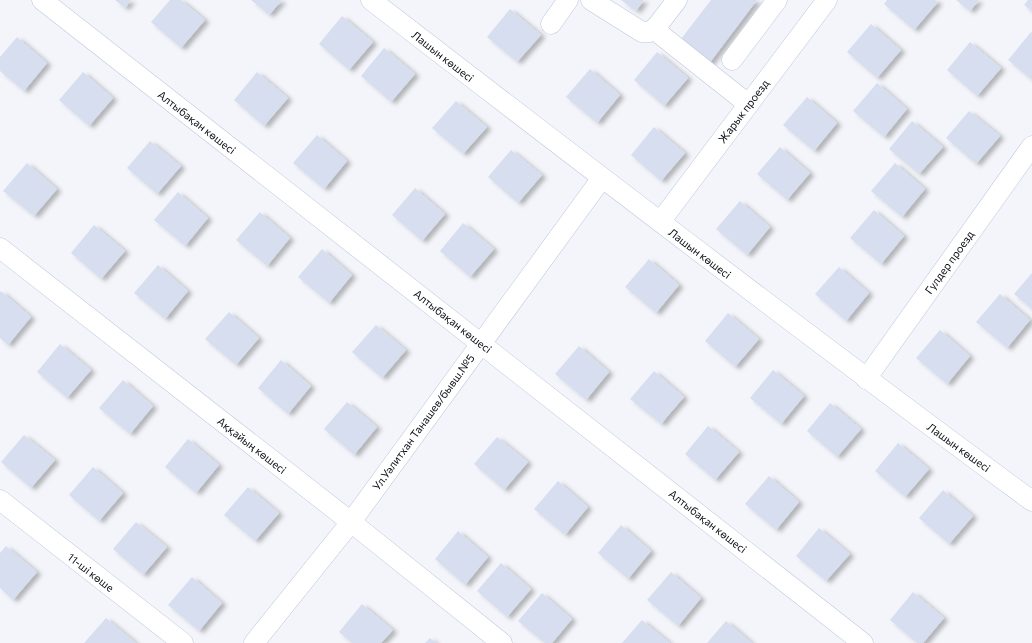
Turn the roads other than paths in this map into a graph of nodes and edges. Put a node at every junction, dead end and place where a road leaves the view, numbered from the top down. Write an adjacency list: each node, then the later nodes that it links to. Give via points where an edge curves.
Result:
1 (42, 0): 16 (street, Алтыбақан көшесі)
2 (371, 0): 13 (street, Лашын көшесі)
3 (568, 0): 8 (street)
4 (591, 0): 9 (street, via 642,32 650,32)
5 (677, 0): 9 (street)
6 (777, 0): 10 (street)
7 (827, 0): 11 (street, Жарык проезд)
8 (551, 24)
9 (657, 26): 11 (street, via 661,35)
10 (732, 60)
11 (748, 104): 14 (street, Жарык проезд)
12 (1032, 146): 17 (street, Гулдер проезд)
13 (602, 178): 14 (street, Лашын көшесі); 16 (street, Ул.Уәлитхан Танашев/бывш.№5)
14 (660, 222): 17 (street, Лашын көшесі)
15 (0, 248): 20 (street, Аққайың көшесі)
16 (481, 343): 20 (street, Ул.Уәлитхан Танашев/бывш.№5); 24 (street, Алтыбақан көшесі)
17 (866, 379): 19 (street, Лашын көшесі)
18 (0, 500): 21 (street, 11-ші көше)
19 (1032, 501)
20 (351, 522): 22 (street, Ул.Уәлитхан Танашев/бывш.№5); 23 (street, Аққайың көшесі)
21 (183, 643)
22 (254, 643)
23 (502, 643)
24 (863, 643)

